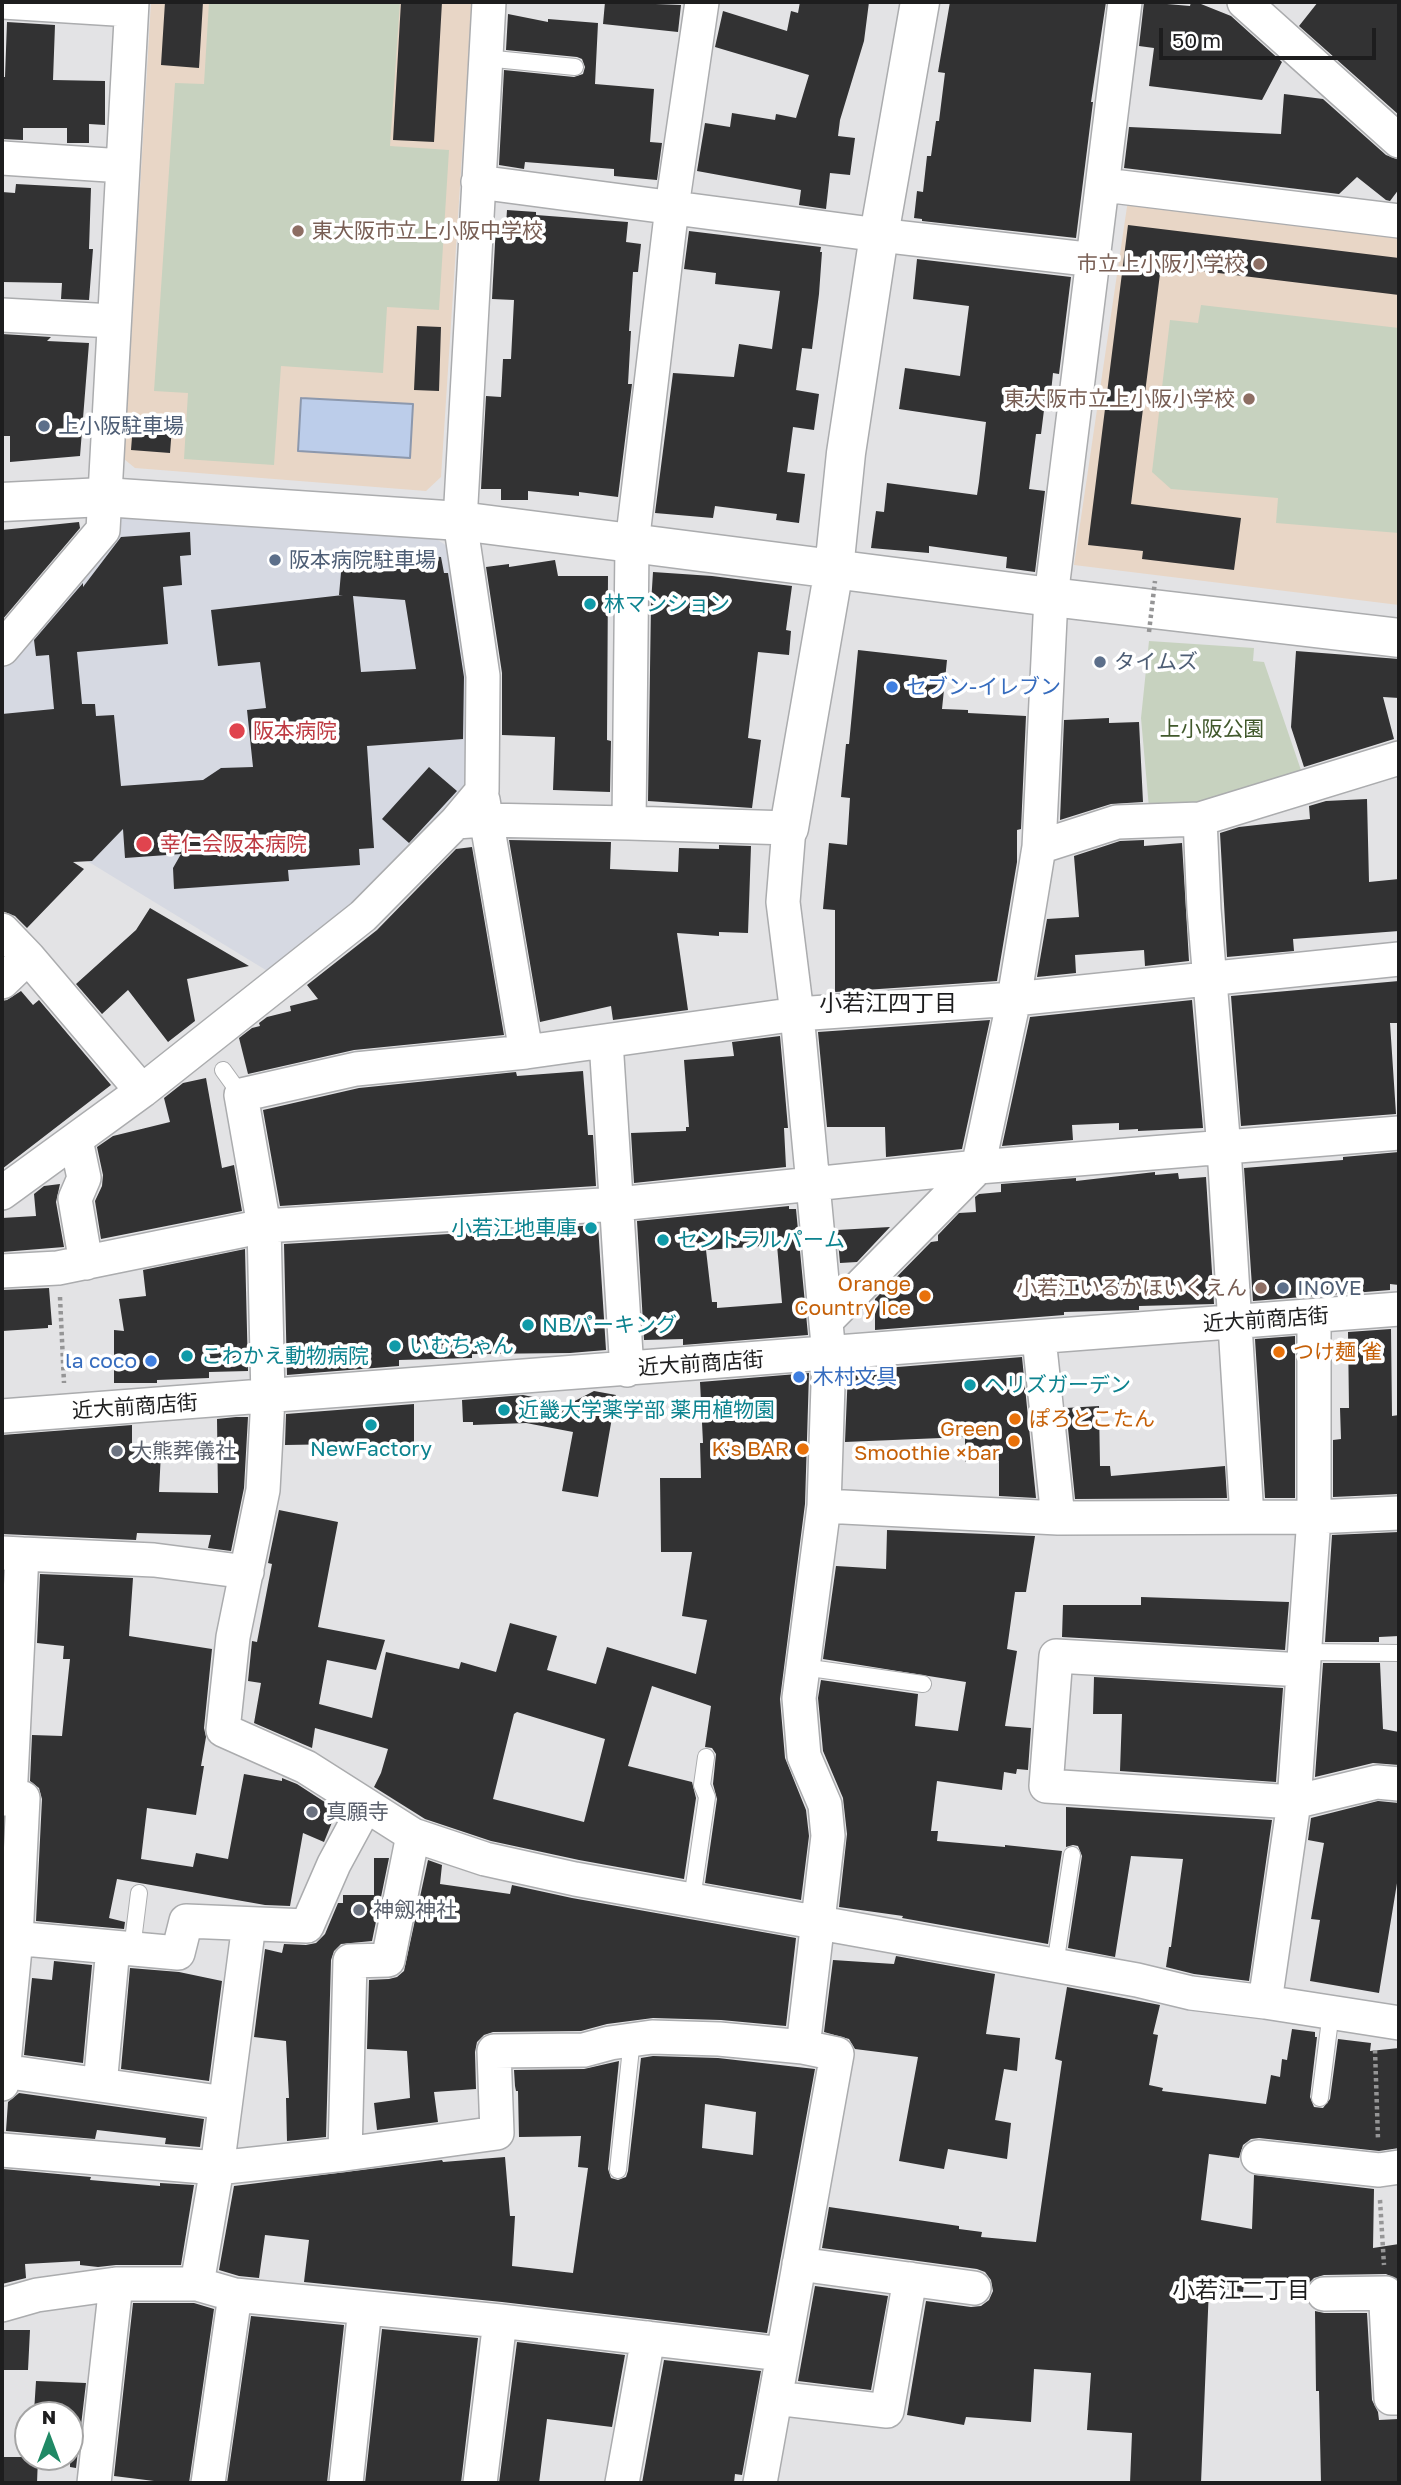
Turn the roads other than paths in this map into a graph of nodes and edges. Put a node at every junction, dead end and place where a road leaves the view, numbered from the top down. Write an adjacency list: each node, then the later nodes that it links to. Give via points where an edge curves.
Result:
1 (3, 2): 7 (street)
2 (489, 2): 8 (street)
3 (702, 2): 15 (street)
4 (920, 2): 17 (street)
5 (1125, 2): 14 (street)
6 (1244, 2): 10 (street)
7 (131, 6): 12 (street)
8 (485, 58): 9 (lane); 13 (street)
9 (575, 67)
10 (1399, 141)
11 (2, 158): 12 (street)
12 (122, 166): 20 (street)
13 (478, 182): 15 (street); 23 (street)
14 (1104, 185): 16 (street); 18 (street)
15 (672, 207): 17 (street); 24 (street)
16 (1399, 220)
17 (879, 235): 18 (street); 25 (street, via 846,453)
18 (1095, 260): 26 (street)
19 (2, 315): 20 (street)
20 (113, 321): 21 (street)
21 (104, 496): 22 (street); 23 (street); 28 (street, via 103,530)
22 (2, 502)
23 (460, 521): 24 (street); 30 (street, via 483,677)
24 (632, 544): 25 (street); 32 (street)
25 (834, 569): 26 (street); 33 (street)
26 (1051, 597): 27 (street); 34 (street)
27 (1399, 638)
28 (2, 649)
29 (1399, 758): 31 (street)
30 (474, 811): 32 (street); 43 (street); 44 (street, via 363,916)
31 (1200, 819): 34 (street, via 1117,822); 38 (street)
32 (629, 823): 33 (street)
33 (789, 828): 41 (street, via 783,902)
34 (1039, 847): 40 (street)
35 (2, 930): 36 (street)
36 (29, 957): 39 (street); 44 (street)
37 (1399, 960): 38 (street)
38 (1211, 978): 40 (street); 47 (street)
39 (2, 982)
40 (1014, 999): 41 (street); 48 (street)
41 (797, 1014): 42 (street); 49 (street)
42 (606, 1041): 43 (street); 51 (street)
43 (526, 1052): 52 (street, via 232,1082)
44 (142, 1091): 46 (street)
45 (1399, 1133): 47 (street)
46 (75, 1140): 50 (street); 53 (street, via 84,1178 75,1199)
47 (1224, 1149): 48 (street); 58 (street)
48 (978, 1167): 49 (street); 57 (street)
49 (814, 1185): 51 (street); 57 (street)
50 (2, 1193)
51 (618, 1204): 52 (street); 61 (street)
52 (264, 1226): 53 (street); 62 (street)
53 (72, 1266): 54 (street)
54 (2, 1271)
55 (1399, 1310): 56 (street, 近大前商店街)
56 (1314, 1317): 58 (street, 近大前商店街); 67 (street)
57 (827, 1321): 60 (street)
58 (1235, 1321): 59 (street, 近大前商店街); 66 (street)
59 (1039, 1338): 60 (street, 近大前商店街); 68 (street)
60 (829, 1355): 61 (street, 近大前商店街); 64 (street)
61 (627, 1370): 62 (street, 近大前商店街)
62 (268, 1398): 63 (street, 近大前商店街); 70 (street, via 263,1490)
63 (2, 1416)
64 (824, 1506): 68 (street); 73 (street)
65 (1399, 1513): 67 (street)
66 (1247, 1517): 67 (street); 68 (street)
67 (1314, 1517): 72 (street)
68 (1058, 1518)
69 (12, 1553): 70 (street, via 154,1560); 77 (street)
70 (247, 1572): 79 (street, via 233,1637 223,1730 306,1767)
71 (1399, 1653): 72 (lane)
72 (1303, 1661): 78 (street); 78 (street, via 1056,1656 1046,1786)
73 (803, 1667): 74 (lane); 84 (street, via 799,1698 804,1756 825,1805 828,1836)
74 (923, 1684)
75 (706, 1758): 83 (lane, via 702,1785 707,1797)
76 (1399, 1784): 78 (street, via 1377,1782)
77 (6, 1799): 86 (street, via 23,1798)
78 (1294, 1802): 89 (street)
79 (366, 1805): 80 (street); 85 (street, via 307,1926)
80 (413, 1835): 83 (street, via 485,1859 562,1877); 99 (street, via 388,1960 350,1962)
81 (1072, 1855): 88 (lane)
82 (139, 1893): 87 (lane)
83 (692, 1899): 84 (street)
84 (819, 1922): 88 (street); 93 (street)
85 (249, 1924): 87 (street, via 186,1922 178,1953); 97 (street)
86 (9, 1938): 87 (street); 94 (street)
87 (123, 1949): 95 (street)
88 (1055, 1965): 89 (street, via 1191,1993)
89 (1265, 2001): 90 (street)
90 (1331, 2012): 91 (street); 96 (lane)
91 (1399, 2024)
92 (632, 2039): 93 (street, via 719,2039); 99 (street, via 584,2050 494,2051 497,2133); 103 (lane)
93 (803, 2047): 104 (street, via 837,2054)
94 (2, 2078): 95 (street)
95 (100, 2085): 97 (street)
96 (1320, 2098)
97 (225, 2103): 102 (street)
98 (2, 2150): 102 (street)
99 (345, 2154): 102 (street)
100 (1258, 2157): 101 (street, via 1379,2170)
101 (1399, 2167)
102 (217, 2168): 107 (street)
103 (618, 2170)
104 (799, 2264): 105 (street); 116 (street)
105 (910, 2279): 108 (street); 117 (street, via 887,2411)
106 (116, 2284): 107 (street); 112 (street); 119 (street)
107 (197, 2284): 110 (street)
108 (974, 2288)
109 (1324, 2294): 111 (street, via 1386,2293)
110 (234, 2295): 113 (street); 120 (street)
111 (1393, 2303): 118 (street, via 1391,2398)
112 (2, 2305)
113 (365, 2308): 114 (street); 121 (street)
114 (500, 2321): 115 (street); 122 (street)
115 (648, 2338): 116 (street); 123 (street)
116 (782, 2354): 117 (street)
117 (775, 2398): 124 (street)
118 (1399, 2398)
119 (94, 2483)
120 (208, 2483)
121 (346, 2483)
122 (480, 2483)
123 (622, 2483)
124 (760, 2483)

